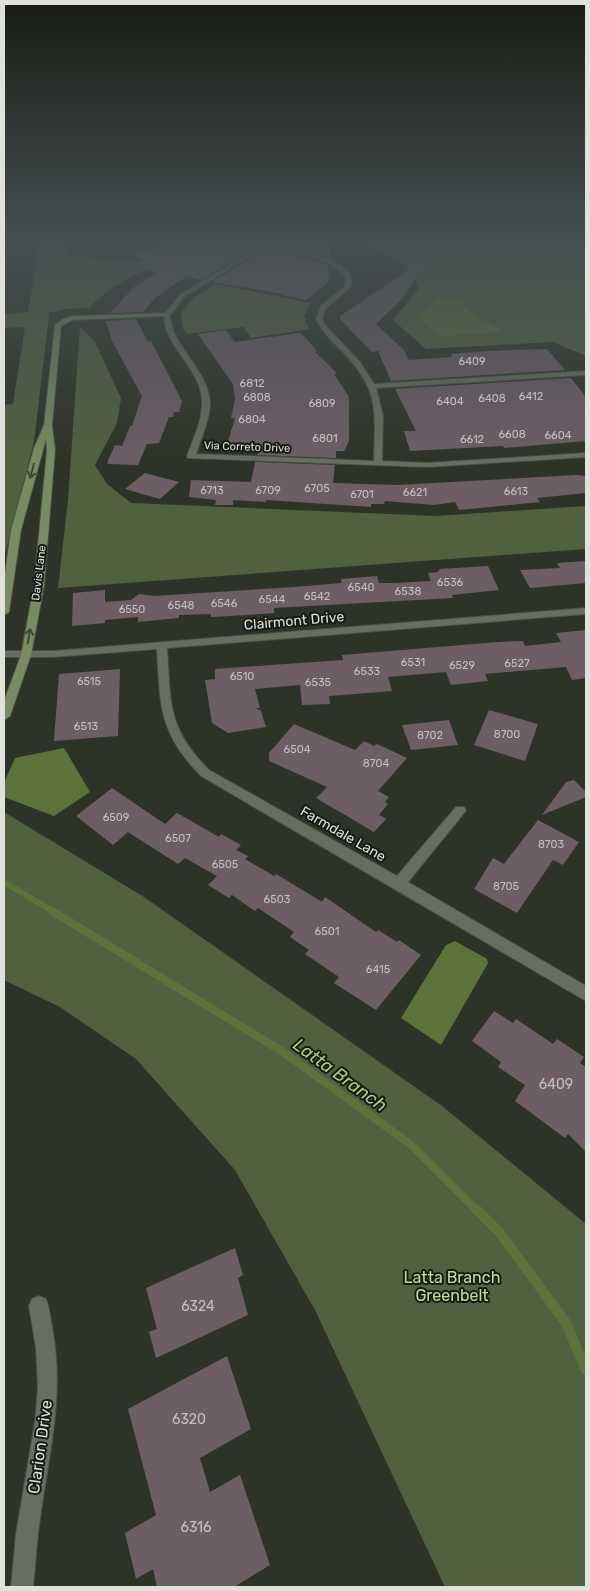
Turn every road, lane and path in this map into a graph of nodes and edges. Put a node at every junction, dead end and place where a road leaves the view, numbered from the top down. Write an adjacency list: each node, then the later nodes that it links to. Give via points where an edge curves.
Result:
1 (319, 314): 4 (street, via 322,326)
2 (167, 315): 5 (street, Davis Lane, via 65,320 58,325); 7 (street, Via Correto Drive, via 169,330 202,385 206,398 206,411 191,456)
3 (586, 373): 4 (street)
4 (372, 386): 7 (street, via 379,409)
5 (48, 425): 9 (street, Davis Lane, one-way to 9, via 38,448 16,530); 12 (street, Davis Lane, one-way to 5, via 40,576 51,450)
6 (586, 455): 7 (street, Via Correto Drive, via 440,465)
7 (378, 464)
8 (586, 611): 10 (street, Clairmont Drive)
9 (4, 612)
10 (162, 645): 12 (street, Clairmont Drive); 15 (street, Farmdale Lane, via 170,728 188,758 205,773)
11 (4, 654): 12 (street, Clairmont Drive)
12 (26, 655): 13 (street, Davis Lane)
13 (4, 716)
14 (460, 810): 15 (street)
15 (398, 884): 16 (street, Farmdale Lane)
16 (586, 994)
17 (39, 1306): 18 (street, Clarion Drive, via 48,1387)
18 (22, 1587)

